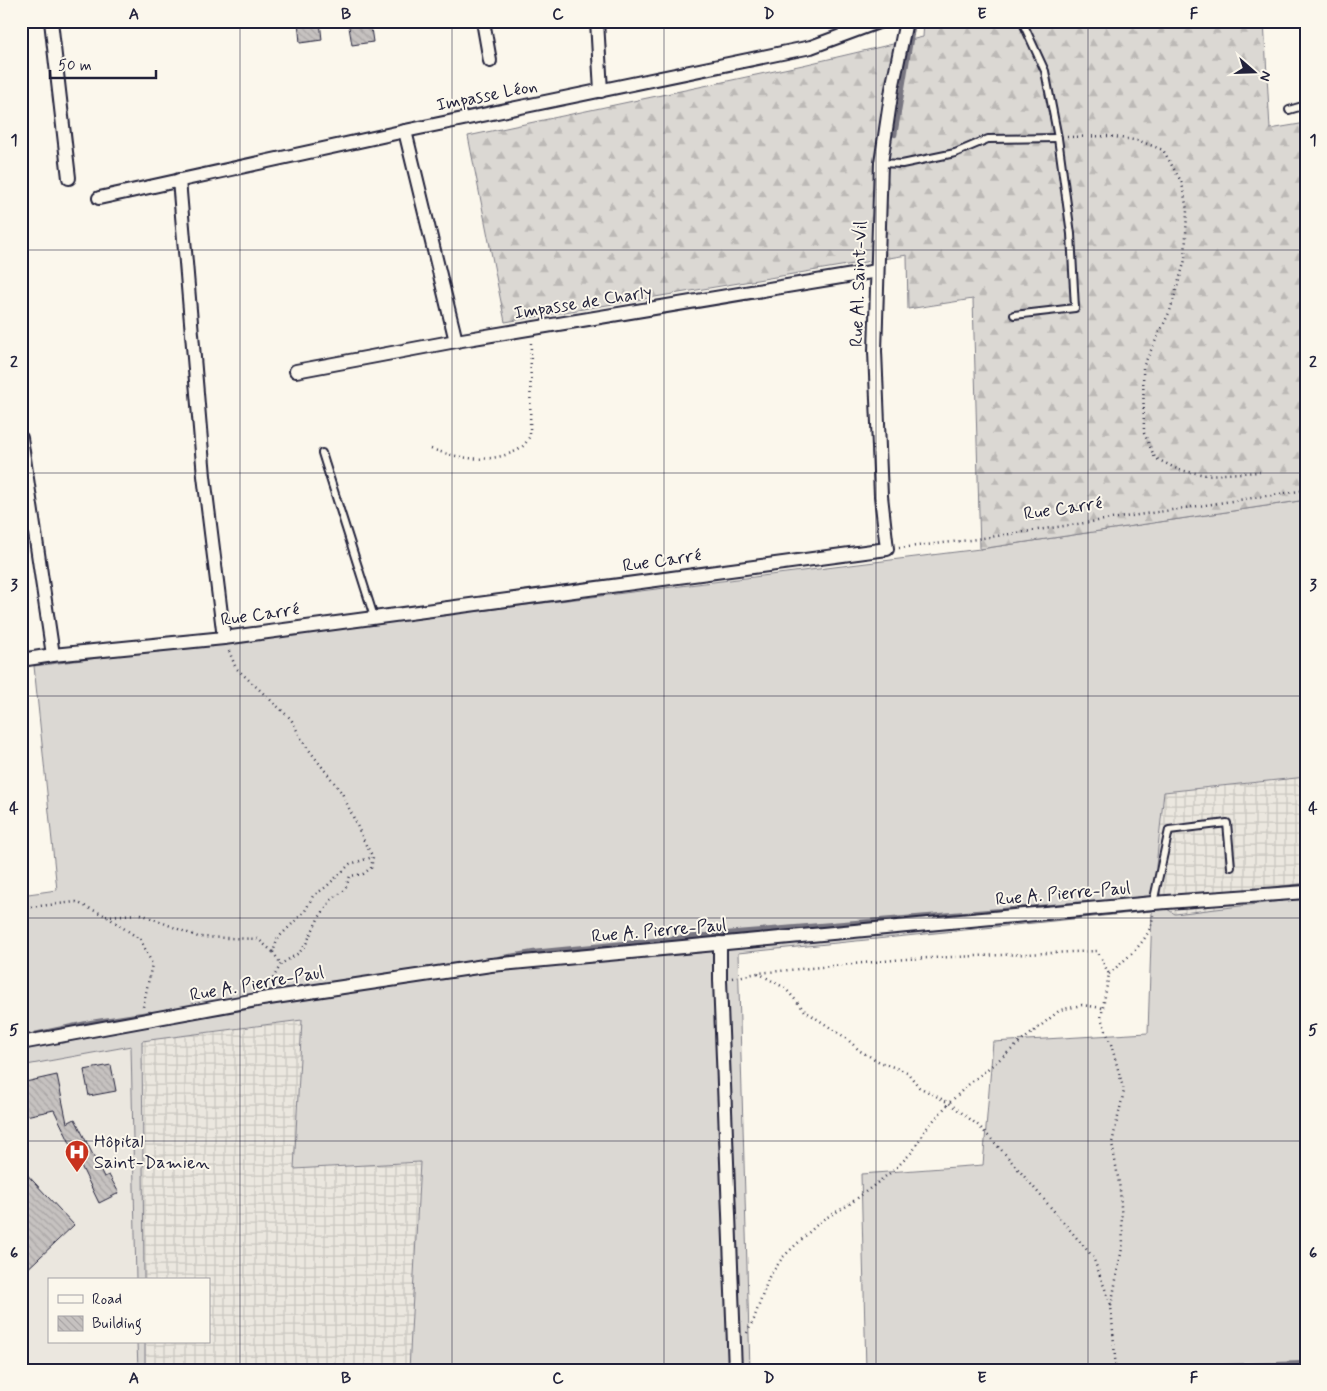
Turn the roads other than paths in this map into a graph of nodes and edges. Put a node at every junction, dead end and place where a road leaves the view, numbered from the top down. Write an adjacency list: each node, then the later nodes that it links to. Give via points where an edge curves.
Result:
1 (51, 21): 14 (street)
2 (483, 21): 7 (street)
3 (597, 21): 8 (street)
4 (881, 21): 8 (street, Impasse Léon, via 811,47)
5 (906, 21): 13 (street, Rue Al. Saint-Vil)
6 (1022, 21): 12 (lane, via 1045,70)
7 (490, 61)
8 (601, 91): 11 (street, Impasse Léon)
9 (1306, 106): 10 (lane)
10 (1288, 110)
11 (405, 130): 15 (street, Impasse Léon); 19 (street)
12 (1058, 138): 13 (lane, via 988,139 954,153 902,164); 18 (lane, via 1071,234 1075,308)
13 (880, 163): 17 (street, Rue Al. Saint-Vil)
14 (69, 178)
15 (179, 180): 16 (street, Impasse Léon); 25 (street, via 204,476)
16 (99, 198)
17 (877, 272): 19 (street, Impasse de Charly); 23 (street, Rue Al. Saint-Vil, via 875,351 881,496)
18 (1014, 315)
19 (456, 341): 20 (street, Impasse de Charly)
20 (296, 371)
21 (21, 438): 26 (street)
22 (322, 453): 24 (lane)
23 (887, 549): 24 (street, Rue Carré)
24 (374, 617): 25 (street, Rue Carré)
25 (224, 638): 26 (street, Rue Carré)
26 (53, 654): 27 (street, Rue Carré)
27 (21, 660)
28 (1231, 867): 30 (lane, via 1227,824 1169,830)
29 (1306, 892): 30 (street, Rue A. Pierre-Paul)
30 (1153, 903): 31 (street, Rue A. Pierre-Paul)
31 (720, 943): 32 (street, Rue A. Pierre-Paul, via 491,965 262,999); 33 (street)
32 (21, 1044)
33 (735, 1370)

